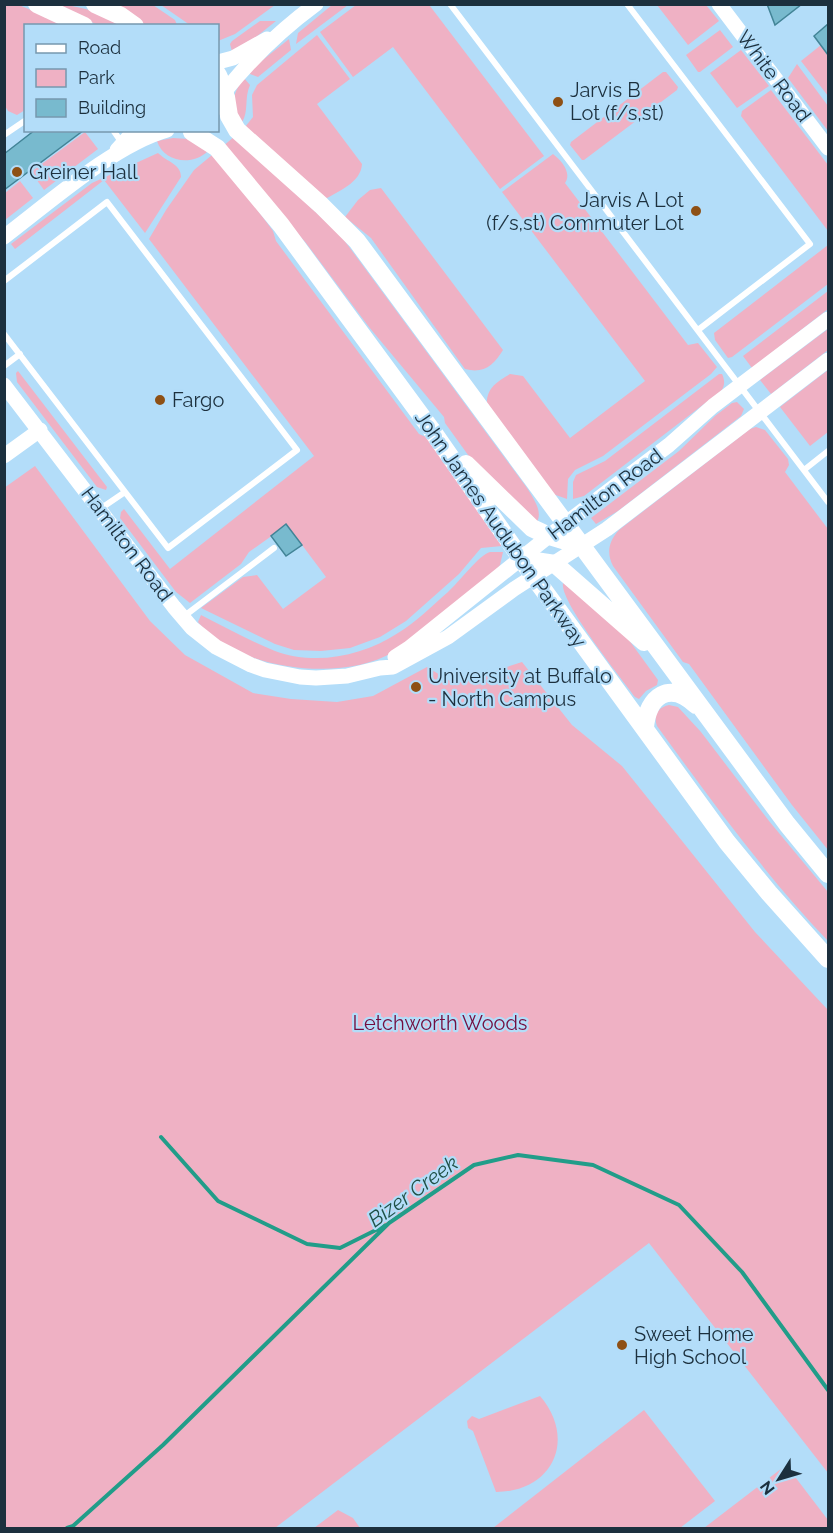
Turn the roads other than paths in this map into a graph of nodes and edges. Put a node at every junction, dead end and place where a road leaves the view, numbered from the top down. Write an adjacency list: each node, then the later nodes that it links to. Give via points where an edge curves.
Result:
1 (36, 4): 7 (main road)
2 (95, 4): 8 (main road)
3 (316, 4): 9 (street)
4 (450, 4): 25 (lane)
5 (627, 4): 25 (lane, via 810,244)
6 (719, 4): 20 (street, White Road)
7 (80, 24)
8 (132, 24)
9 (288, 27): 10 (street); 11 (street)
10 (219, 62)
11 (223, 88): 12 (main road, via 224,109); 41 (main road, via 233,124 357,241)
12 (219, 117)
13 (24, 121): 18 (lane)
14 (115, 132): 19 (lane)
15 (133, 132): 19 (street)
16 (162, 132): 21 (street)
17 (193, 132): 33 (main road, John James Audubon Parkway, via 217,148 236,169)
18 (4, 135)
19 (123, 143): 21 (street)
20 (828, 148)
21 (106, 160): 22 (street)
22 (4, 237)
23 (4, 281): 38 (lane, via 107,202 297,450 168,548)
24 (828, 319): 31 (street, Hamilton Road)
25 (698, 330): 31 (lane)
26 (4, 334): 27 (lane)
27 (20, 354): 29 (lane); 38 (lane)
28 (828, 360): 32 (street, Hamilton Road)
29 (4, 366)
30 (4, 385): 34 (street, Hamilton Road)
31 (741, 385): 32 (lane); 41 (street, Hamilton Road)
32 (760, 412): 37 (lane); 43 (street, Hamilton Road)
33 (431, 429): 42 (main road, via 532,528); 45 (main road, John James Audubon Parkway)
34 (40, 430): 36 (street); 40 (street, Hamilton Road)
35 (828, 451): 37 (lane)
36 (4, 456)
37 (804, 470): 39 (lane)
38 (125, 492): 40 (lane)
39 (828, 502)
40 (100, 509): 48 (street, Hamilton Road)
41 (565, 524): 42 (street, Hamilton Road); 43 (main road)
42 (549, 536): 43 (main road); 45 (street, Hamilton Road)
43 (582, 546): 46 (street, Hamilton Road); 49 (main road)
44 (274, 548): 48 (lane)
45 (522, 559): 46 (main road); 47 (main road, John James Audubon Parkway); 50 (street, Hamilton Road)
46 (555, 564): 47 (street, Hamilton Road); 49 (main road)
47 (534, 577): 50 (street, Hamilton Road, via 423,652 393,667); 52 (main road, John James Audubon Parkway)
48 (183, 617): 50 (street, Hamilton Road, via 216,647 265,670 316,678)
49 (670, 664): 51 (main road)
50 (380, 668)
51 (708, 717): 52 (main road, via 689,698 674,693 652,701); 53 (main road)
52 (645, 729): 54 (main road, John James Audubon Parkway, via 728,842)
53 (828, 874)
54 (828, 959)

